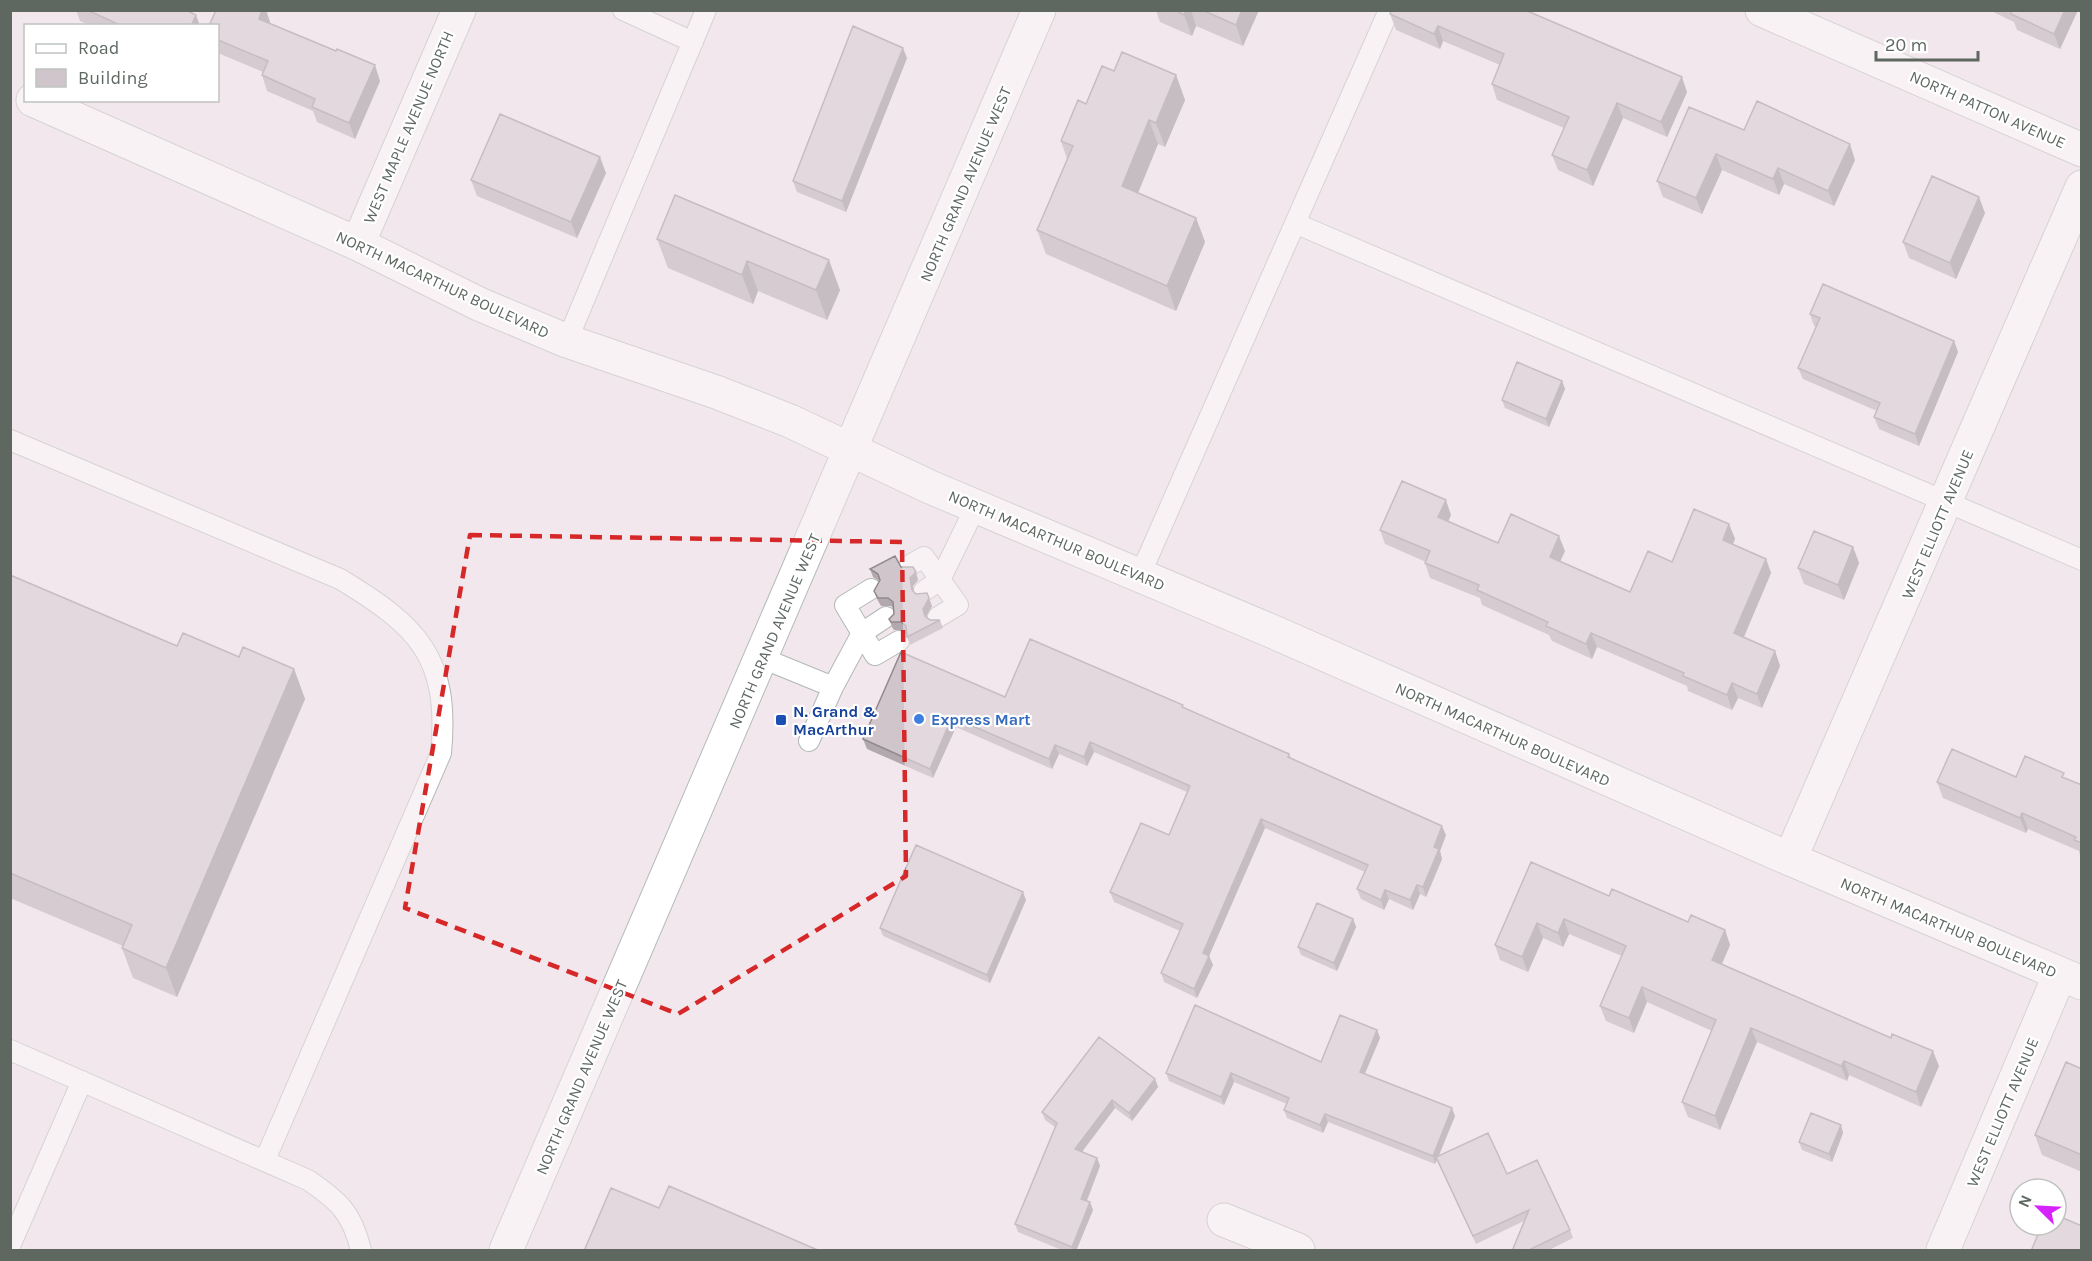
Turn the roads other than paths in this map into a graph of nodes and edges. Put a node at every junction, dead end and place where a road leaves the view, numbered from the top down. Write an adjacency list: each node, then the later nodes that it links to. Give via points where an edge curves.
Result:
1 (459, 10): 12 (street, WEST MAPLE AVENUE NORTH)
2 (623, 10): 7 (lane)
3 (706, 10): 7 (lane)
4 (1039, 10): 15 (street, NORTH GRAND AVENUE WEST)
5 (1389, 10): 11 (lane)
6 (1762, 10): 9 (street, NORTH PATTON AVENUE)
7 (693, 42): 13 (lane)
8 (38, 102): 12 (street, NORTH MACARTHUR BOULEVARD)
9 (2082, 150)
10 (2082, 187): 16 (street, WEST ELLIOTT AVENUE)
11 (1297, 224): 16 (lane); 20 (lane)
12 (358, 244): 13 (street, NORTH MACARTHUR BOULEVARD, via 479,304)
13 (567, 341): 15 (street, NORTH MACARTHUR BOULEVARD, via 716,392)
14 (10, 440): 34 (lane, via 340,579 381,603 412,633 441,685 441,753)
15 (852, 450): 17 (street, NORTH MACARTHUR BOULEVARD); 27 (street, NORTH GRAND AVENUE WEST)
16 (1947, 502): 18 (lane); 30 (street, WEST ELLIOTT AVENUE)
17 (976, 506): 20 (street, NORTH MACARTHUR BOULEVARD); 21 (lane)
18 (2082, 560)
19 (910, 565): 21 (lane, via 924,557)
20 (1140, 575): 30 (street, NORTH MACARTHUR BOULEVARD)
21 (932, 586): 24 (lane, via 958,605)
22 (871, 589): 25 (lane, via 845,605)
23 (886, 617): 25 (lane)
24 (938, 617)
25 (862, 633): 26 (lane, via 875,656); 28 (lane)
26 (899, 641)
27 (762, 658): 28 (lane); 38 (street, NORTH GRAND AVENUE WEST)
28 (833, 687): 29 (lane)
29 (809, 741)
30 (1790, 859): 31 (street, NORTH MACARTHUR BOULEVARD)
31 (2071, 979): 40 (street, WEST ELLIOTT AVENUE)
32 (10, 1050): 33 (lane)
33 (82, 1081): 34 (lane); 36 (lane)
34 (265, 1160): 37 (lane, via 308,1180 336,1199 354,1226)
35 (1224, 1220): 39 (street)
36 (10, 1246)
37 (361, 1251)
38 (506, 1251)
39 (1298, 1251)
40 (1943, 1251)

